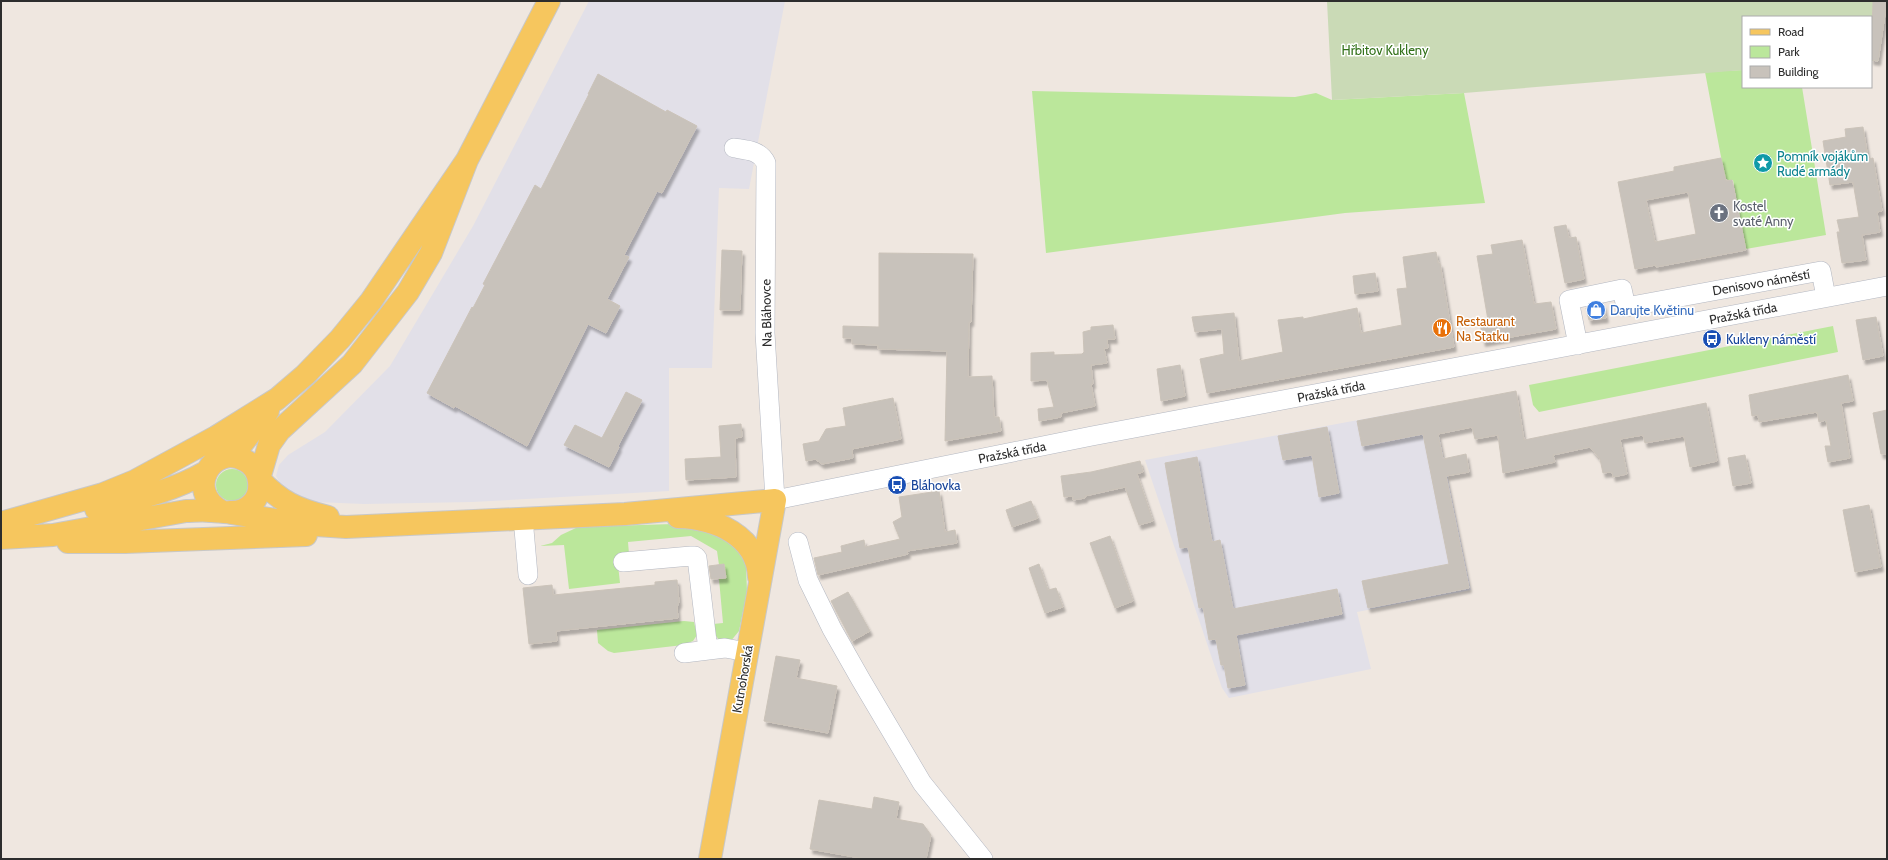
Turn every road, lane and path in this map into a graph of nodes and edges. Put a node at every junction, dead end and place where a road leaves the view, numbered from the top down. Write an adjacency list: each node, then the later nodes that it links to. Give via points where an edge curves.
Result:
1 (549, 1): 3 (main road)
2 (734, 148): 11 (street, Na Bláhovce, via 754,152 763,157 766,163 765,333)
3 (468, 160): 7 (main road, via 371,301 305,375); 10 (main road, via 431,253 408,292 352,364 279,431 269,445)
4 (1887, 286): 5 (street, Pražská třída)
5 (1826, 297): 6 (street, Pražská třída); 6 (street, Denisovo náměstí, via 1821,271 1626,307 1622,289 1569,300)
6 (1578, 345): 11 (street, Pražská třída, via 1092,436)
7 (277, 399): 8 (main road, via 241,445); 15 (main road, via 216,438 135,481 103,494)
8 (226, 457): 9 (main road, via 218,460); 10 (main road, via 240,457 246,460 256,470)
9 (206, 472): 12 (main road, via 203,481 205,495 213,506); 16 (main road, via 186,484 147,496 57,518)
10 (259, 479): 12 (main road, via 258,494 254,501 244,509); 17 (main road, via 275,495 302,510)
11 (775, 500): 13 (main road); 22 (main road, Kutnohorská)
12 (226, 512): 17 (main road, via 301,524); 18 (main road, via 186,511 53,534)
13 (625, 514): 14 (main road); 22 (main road, via 691,517 725,528 742,540 754,556 759,574)
14 (523, 518): 17 (main road); 21 (street)
15 (1, 523)
16 (1, 526)
17 (374, 526): 18 (main road, via 271,537 83,543)
18 (1, 539)
19 (798, 542): 27 (street, via 808,580 861,680 922,783)
20 (623, 562): 23 (street, via 691,556 698,558)
21 (528, 575)
22 (758, 592): 24 (main road, Kutnohorská)
23 (708, 650): 24 (street, via 725,648); 25 (street)
24 (747, 652): 26 (main road, Kutnohorská)
25 (684, 653)
26 (710, 859)
27 (983, 859)

